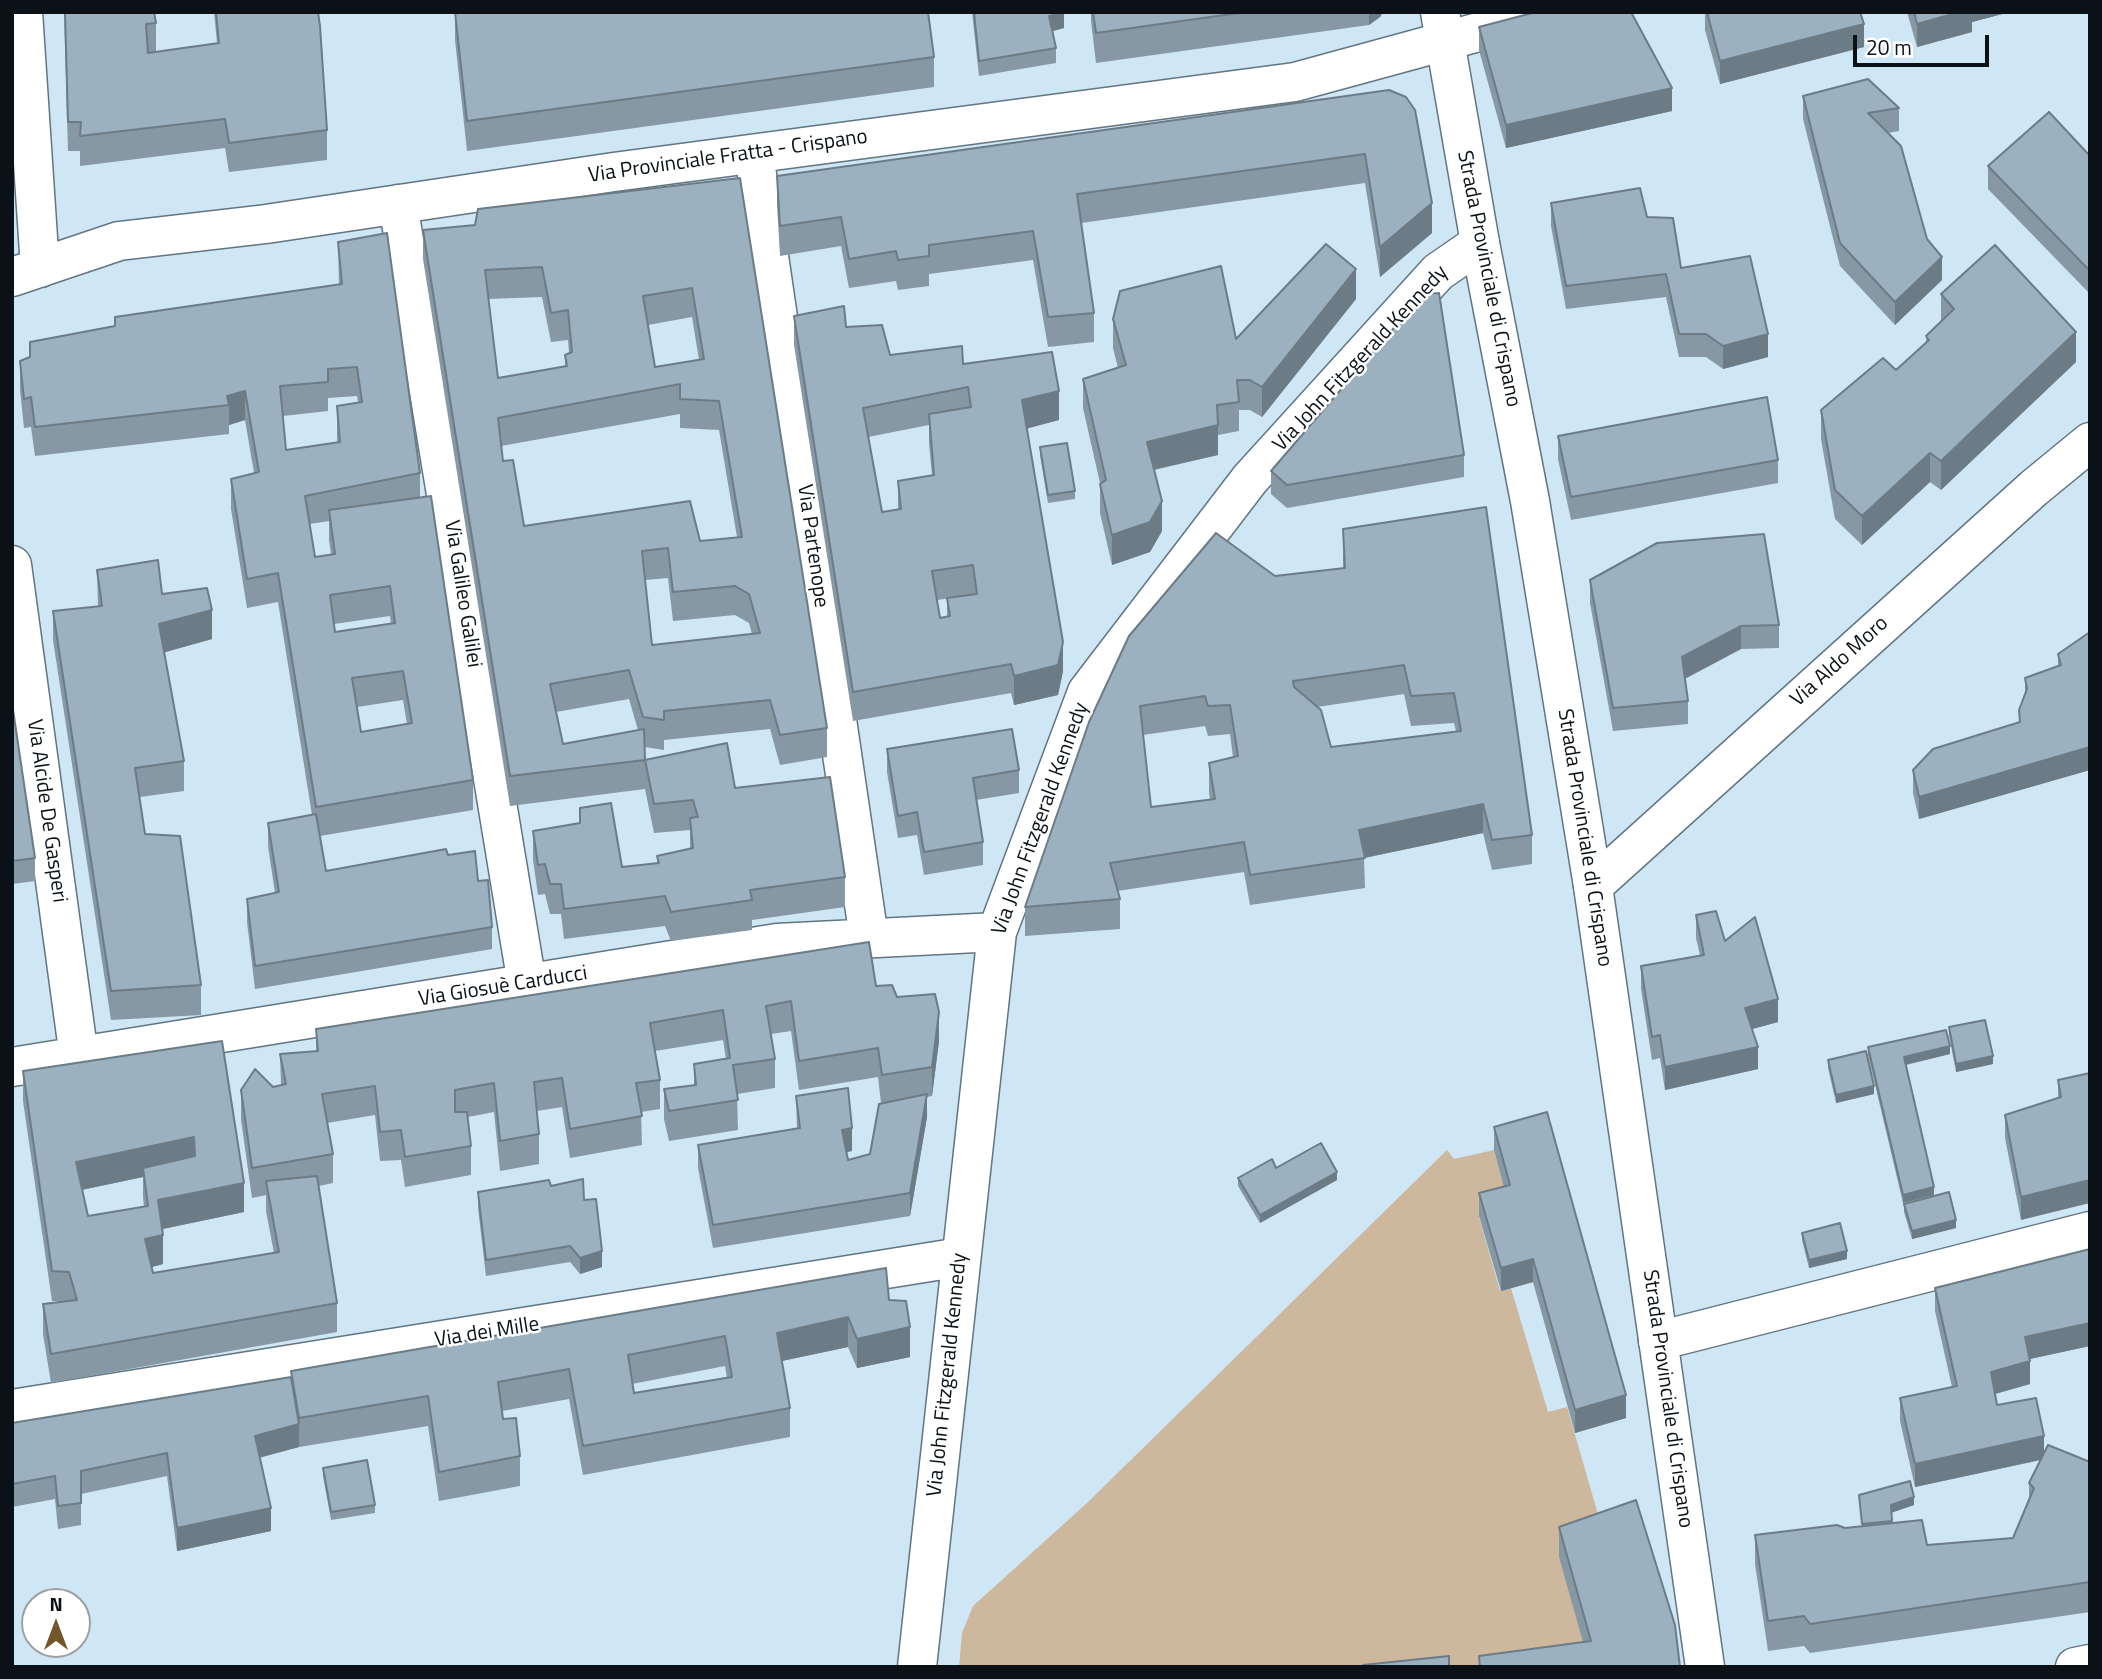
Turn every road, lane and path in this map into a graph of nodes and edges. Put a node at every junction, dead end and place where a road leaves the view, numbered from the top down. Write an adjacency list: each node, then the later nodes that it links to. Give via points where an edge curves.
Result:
1 (23, 12): 7 (street)
2 (1552, 12): 3 (street, Via Provinciale Fratta - Crispano)
3 (1442, 27): 4 (street, Via Provinciale Fratta - Crispano, via 1295,82); 6 (street, Strada Provinciale di Crispano)
4 (754, 154): 5 (street, Via Provinciale Fratta - Crispano); 12 (street, Via Partenope)
5 (398, 204): 7 (street, Via Provinciale Fratta - Crispano, via 119,241); 13 (street, Via Galileo Galilei)
6 (1480, 243): 10 (street, Strada Provinciale di Crispano, via 1530,501); 11 (street, Via John Fitzgerald Kennedy, via 1438,272 1250,479 1087,692)
7 (26, 272)
8 (2090, 442): 10 (street, Via Aldo Moro)
9 (12, 565): 14 (street, Via Alcide De Gasperi)
10 (1593, 886): 18 (street, Strada Provinciale di Crispano)
11 (997, 932): 12 (street, Via Giosuè Carducci); 17 (street, Via John Fitzgerald Kennedy)
12 (869, 938): 13 (street, Via Giosuè Carducci, via 777,943)
13 (527, 984): 14 (street, Via Giosuè Carducci)
14 (79, 1056): 15 (street, Via Giosuè Carducci)
15 (12, 1068)
16 (2090, 1231): 18 (street)
17 (961, 1257): 19 (street, Via dei Mille); 21 (street, Via John Fitzgerald Kennedy)
18 (1658, 1341): 22 (street, Strada Provinciale di Crispano)
19 (12, 1409)
20 (2090, 1664): 23 (street)
21 (917, 1667)
22 (1705, 1667)
23 (2075, 1667)

